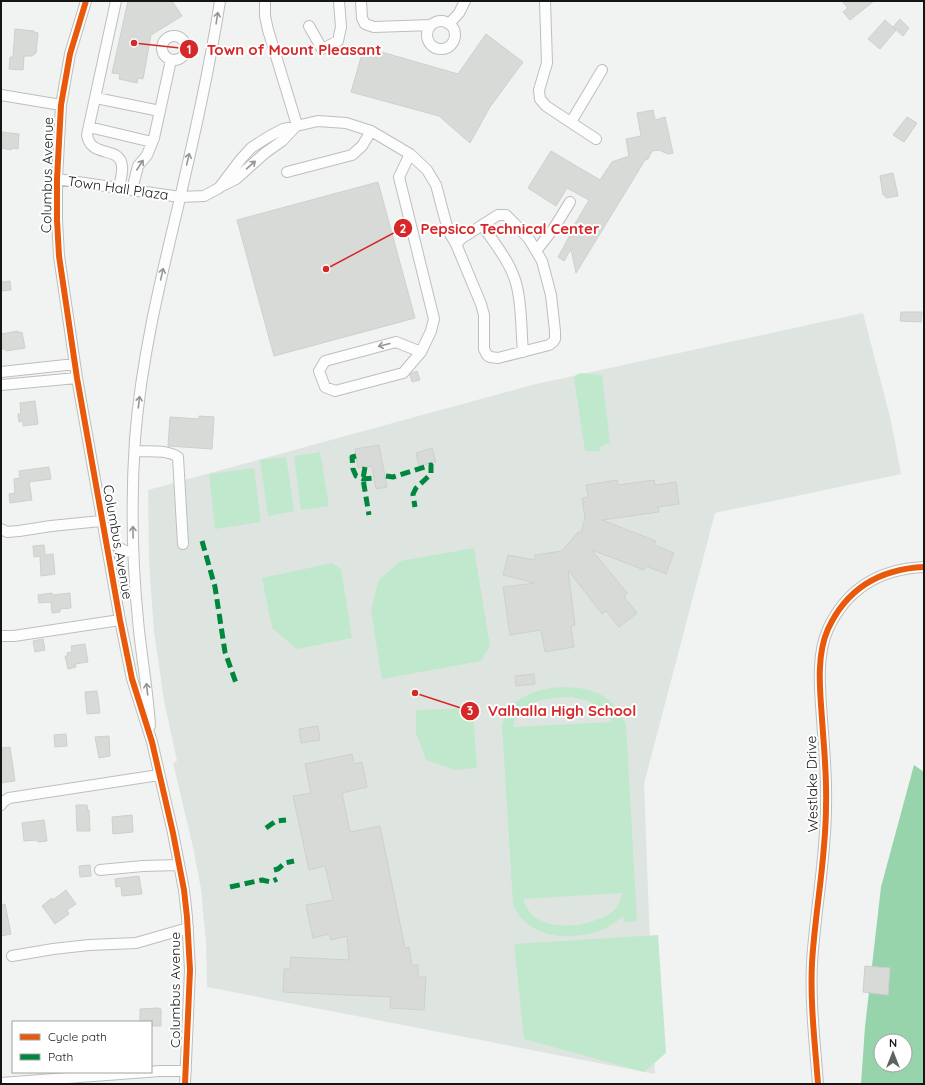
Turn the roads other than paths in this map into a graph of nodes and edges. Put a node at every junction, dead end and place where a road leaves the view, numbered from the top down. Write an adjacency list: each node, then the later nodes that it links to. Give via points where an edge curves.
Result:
1 (86, 1): 16 (street, Columbus Avenue, via 70,54)
2 (116, 1): 15 (street)
3 (220, 1): 29 (street, Columbus Avenue, one-way to 3, via 209,67)
4 (265, 1): 19 (street, via 268,30)
5 (339, 1): 10 (street, via 341,27 338,41 322,49)
6 (361, 1): 11 (street, via 365,24 374,27)
7 (465, 1): 9 (street)
8 (545, 1): 18 (street, via 547,62 539,90 540,99 546,106)
9 (449, 24): 11 (street, via 440,22); 11 (street, via 455,36 452,44 444,48 435,47 429,41 428,33)
10 (309, 26)
11 (431, 26)
12 (171, 60): 17 (street)
13 (602, 70): 18 (street)
14 (1, 95): 16 (street)
15 (96, 98): 17 (street); 20 (street)
16 (61, 105): 26 (street, Columbus Avenue)
17 (160, 111): 23 (street)
18 (571, 122): 22 (street)
19 (297, 125): 21 (street, via 318,121 346,123); 29 (street, Town Hall Plaza, via 282,129 251,148 219,188 204,196)
20 (89, 127): 23 (street); 27 (street, via 88,139 94,148 114,154 121,160)
21 (371, 131): 24 (street); 25 (street, via 362,146 352,155)
22 (596, 139)
23 (152, 142): 28 (street, one-way to 23, via 138,166 147,155)
24 (410, 154): 32 (street, via 427,170 436,185 448,230); 34 (street, via 400,177 434,319)
25 (287, 172)
26 (57, 179): 27 (street, Town Hall Plaza); 36 (street, Columbus Avenue, via 59,256)
27 (119, 188): 28 (street, Town Hall Plaza)
28 (132, 190): 29 (street, Town Hall Plaza)
29 (180, 197): 40 (street, Columbus Avenue, one-way to 29, via 148,337)
30 (570, 202): 33 (street)
31 (482, 225): 32 (street); 33 (street, via 498,215 506,215 529,239); 35 (street, via 507,263 517,286)
32 (456, 244): 35 (street, via 481,304 484,315 484,349 487,355 498,358)
33 (536, 251): 35 (street, via 542,261 552,295 555,339 549,345)
34 (421, 352): 34 (street, one-way to 34, via 396,342 324,360 319,371 325,387 335,391 403,373)
35 (523, 352)
36 (75, 364): 37 (street); 38 (street, Columbus Avenue)
37 (1, 372)
38 (77, 378): 39 (street); 41 (street, Columbus Avenue)
39 (1, 384)
40 (135, 451): 43 (street, via 164,452 178,457); 44 (street, Columbus Avenue, one-way to 40)
41 (101, 521): 42 (street, via 20,531 7,532); 44 (street, via 121,550 126,553); 46 (street, Columbus Avenue)
42 (1, 529)
43 (183, 544)
44 (133, 552): 48 (street, Columbus Avenue, one-way to 44)
45 (924, 567): 60 (street, Westlake Drive, via 907,568 877,577 851,595 828,629 821,656 820,691 826,808 812,987)
46 (120, 620): 47 (street); 48 (street, Columbus Avenue, via 134,686)
47 (1, 636)
48 (152, 742): 49 (street, Columbus Avenue)
49 (159, 775): 50 (street, via 9,798); 51 (street, Columbus Avenue)
50 (1, 806)
51 (179, 865): 52 (street); 53 (street, Columbus Avenue)
52 (100, 870)
53 (188, 928): 54 (street, via 136,943 89,945); 55 (street, Columbus Avenue, via 190,970)
54 (12, 956)
55 (186, 1071): 56 (street); 59 (street, Columbus Avenue)
56 (152, 1072)
57 (134, 1073): 58 (street)
58 (1, 1083)
59 (185, 1084)
60 (818, 1084)

